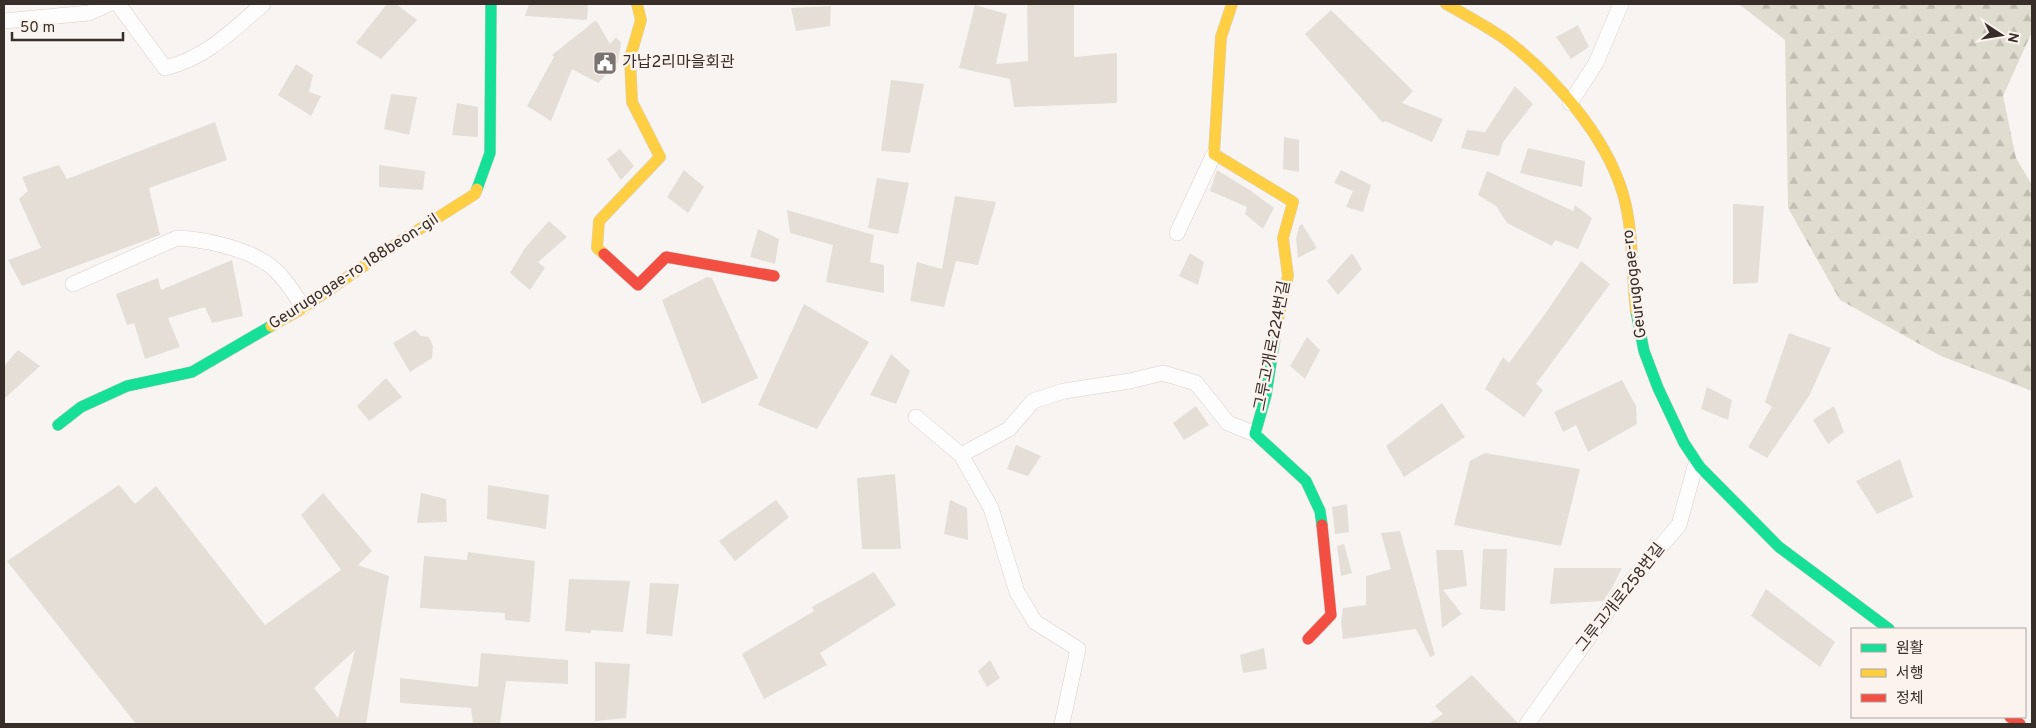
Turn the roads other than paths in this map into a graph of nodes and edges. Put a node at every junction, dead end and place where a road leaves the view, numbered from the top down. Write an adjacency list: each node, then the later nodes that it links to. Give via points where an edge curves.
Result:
1 (109, 4): 9 (street, via 89,13)
2 (118, 4): 3 (street, via 164,68 184,63 222,40)
3 (263, 4)
4 (491, 4): 15 (street, Geurugogae-ro 188beon-gil, via 490,153 474,194)
5 (637, 4): 13 (street, via 641,20 630,58 632,102 660,157 599,221 597,248 638,285 666,257)
6 (1232, 4): 11 (street, via 1221,37)
7 (1446, 4): 10 (street, Geurugogae-ro, via 1511,44)
8 (1621, 4): 10 (street, via 1596,63)
9 (4, 21)
10 (1570, 103): 20 (street, Geurugogae-ro, via 1593,132 1613,167 1623,195 1639,337 1652,377)
11 (1214, 154): 12 (street); 18 (street, 그루고개로224번길, via 1294,202 1283,238 1288,276 1278,315 1266,395)
12 (1177, 233)
13 (774, 276)
14 (73, 284): 15 (street, via 177,238 194,239 243,252 267,263 282,277)
15 (303, 307): 17 (street, Geurugogae-ro 188beon-gil, via 192,372 127,386 81,406)
16 (916, 417): 19 (street)
17 (58, 424)
18 (1255, 434): 19 (street, 그루고개로224번길, via 1228,422 1196,383 1163,373 1064,391 1033,401 1009,429); 22 (street, 그루고개로224번길, via 1306,481 1320,511 1331,615)
19 (961, 454): 23 (street, via 991,508 1017,592 1030,615 1035,622 1078,650)
20 (1696, 463): 21 (street, Geurugogae-ro, via 1778,546); 24 (street, 그루고개로258번길, via 1679,525 1619,595)
21 (1888, 628)
22 (1308, 640)
23 (1062, 724)
24 (1527, 724)

